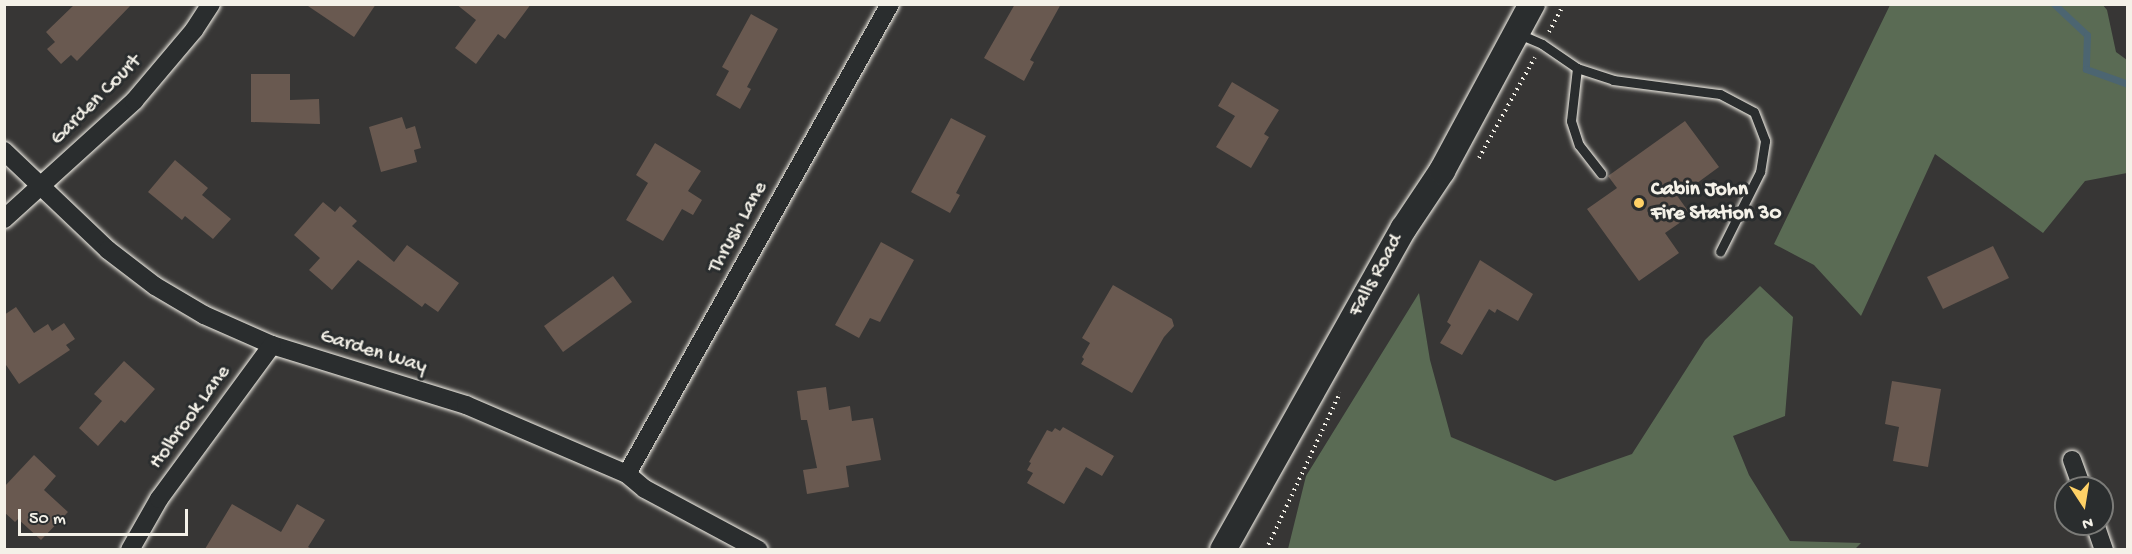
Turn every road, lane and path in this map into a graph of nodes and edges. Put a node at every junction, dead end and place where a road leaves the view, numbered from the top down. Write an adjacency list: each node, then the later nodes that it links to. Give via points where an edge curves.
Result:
1 (211, 4): 11 (street, Garden Court, via 194,30 134,100)
2 (890, 4): 17 (street, Thrush Lane)
3 (1532, 4): 5 (main road, Falls Road)
4 (1564, 4): 6 (path)
5 (1517, 33): 6 (lane); 21 (main road, Falls Road, via 1442,171 1404,228)
6 (1542, 44): 7 (lane); 9 (path)
7 (1577, 68): 10 (lane, via 1571,121 1579,146); 13 (lane, via 1613,80 1720,94 1754,112 1765,141 1760,172)
8 (4, 152): 11 (street, Garden Way)
9 (1475, 163)
10 (1601, 173)
11 (42, 186): 12 (street, Garden Court); 14 (street, Garden Way, via 108,249 155,286 204,315)
12 (4, 219)
13 (1720, 252)
14 (272, 345): 17 (street, Garden Way, via 466,405); 19 (street, Holbrook Lane, via 159,499)
15 (1343, 386): 22 (path)
16 (2072, 460): 18 (street)
17 (627, 474): 20 (street, Garden Way, via 645,489)
18 (2078, 476)
19 (130, 549)
20 (759, 549)
21 (1223, 549)
22 (1266, 549)

